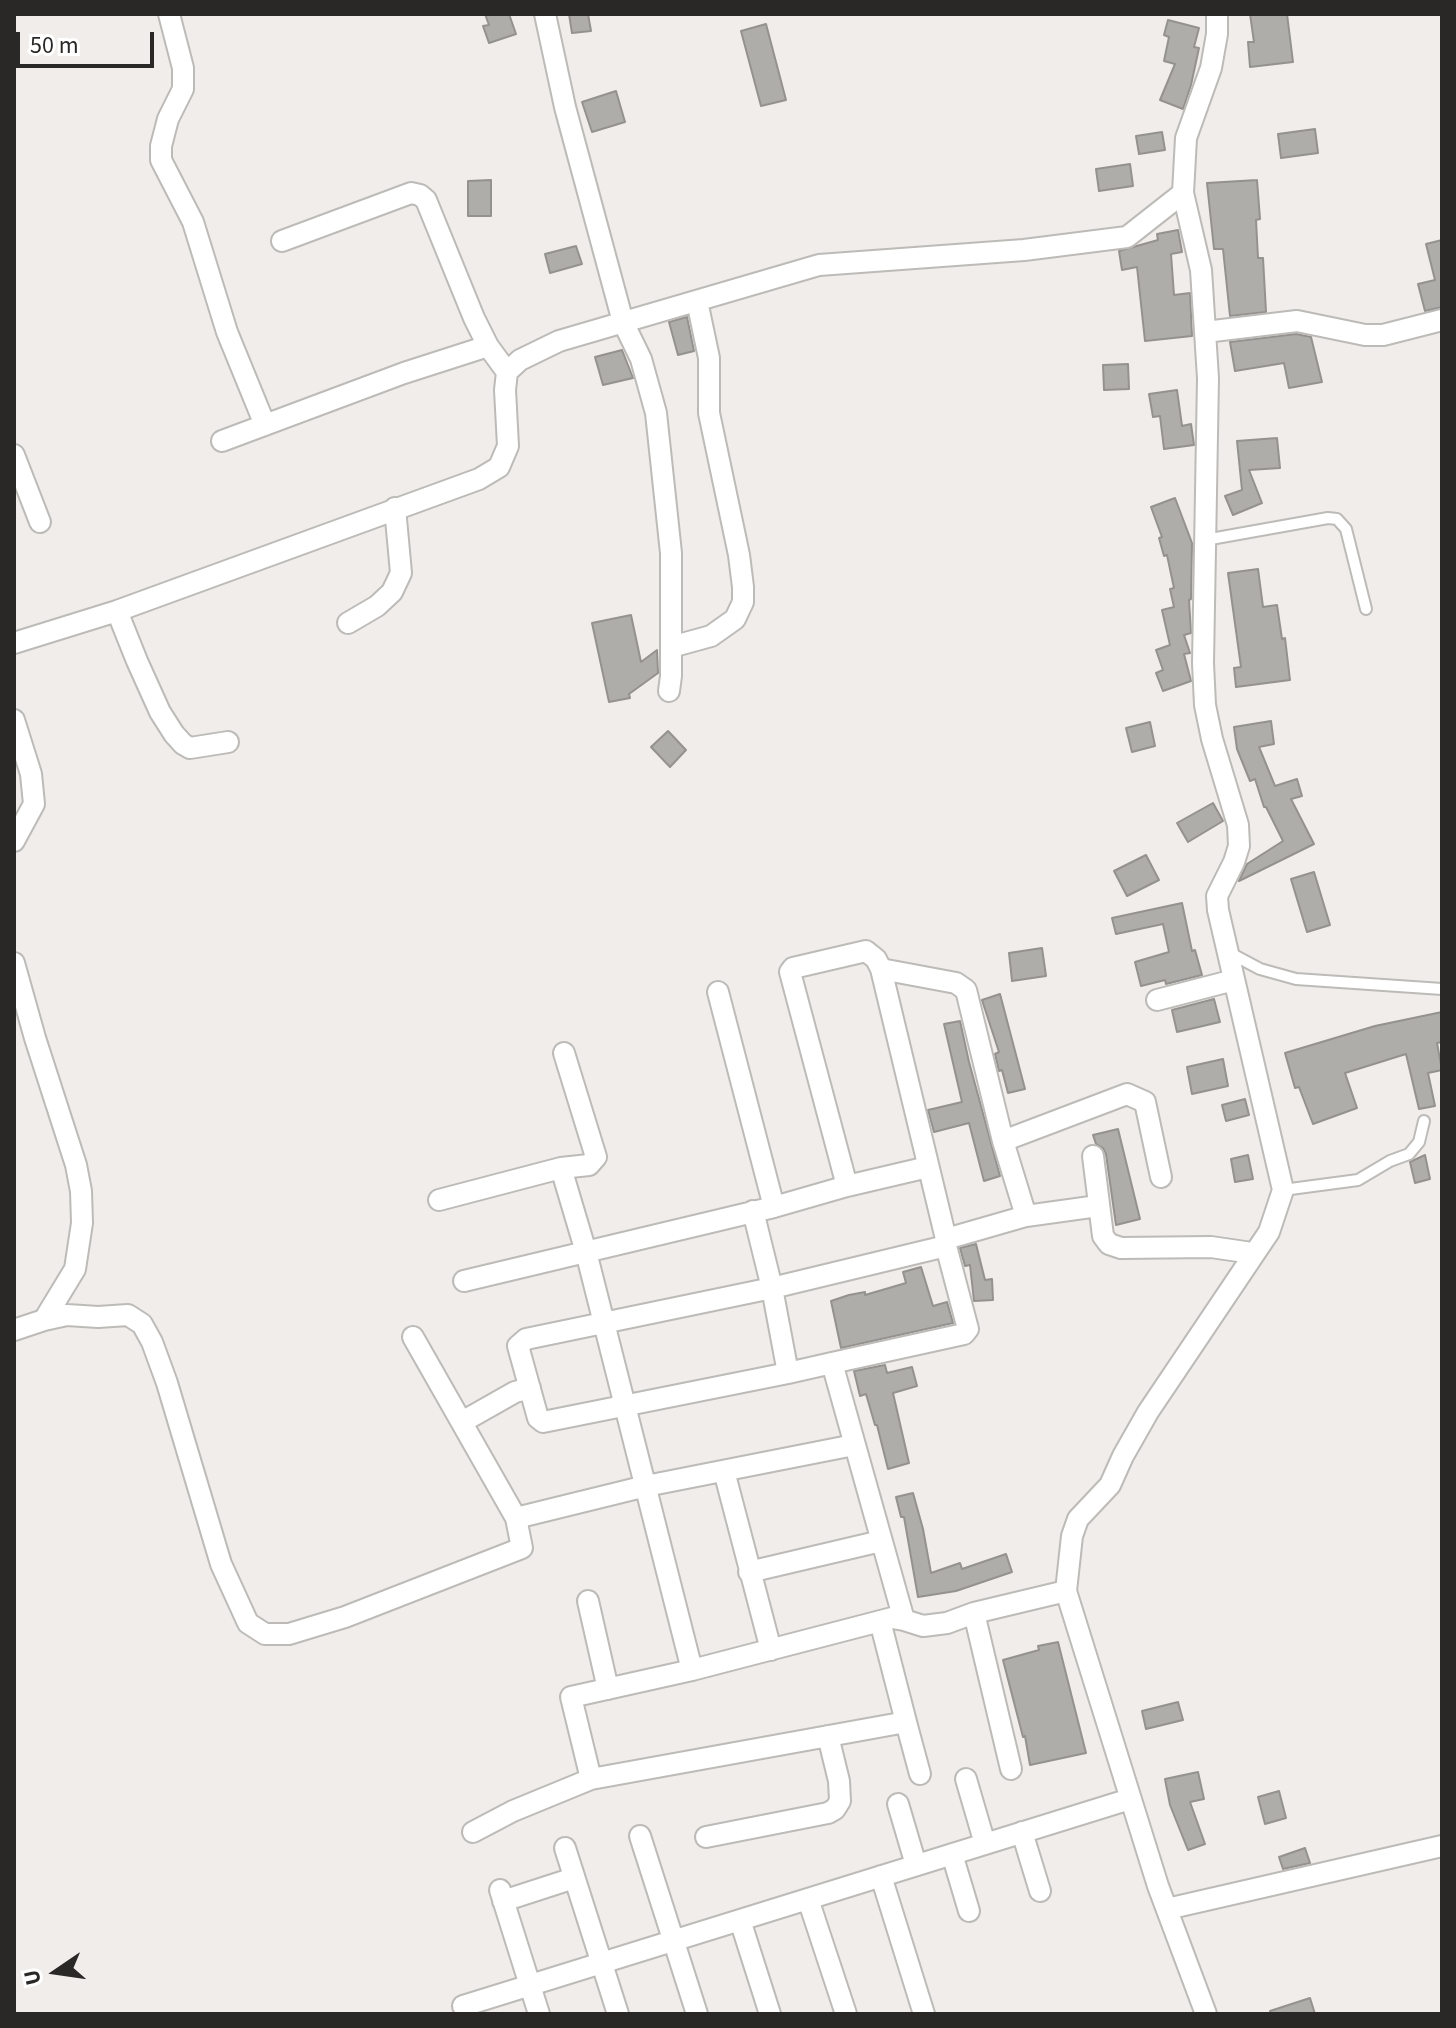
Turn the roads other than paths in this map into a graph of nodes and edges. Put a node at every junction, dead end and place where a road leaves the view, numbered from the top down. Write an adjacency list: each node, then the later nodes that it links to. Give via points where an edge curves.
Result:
1 (169, 14): 12 (street, via 183,89 168,119 161,160 193,222 227,332)
2 (545, 14): 8 (street)
3 (1217, 14): 4 (street, via 1211,68 1186,138)
4 (1183, 193): 6 (street, via 1127,237 819,265); 9 (street, via 1201,270)
5 (282, 241): 10 (street, via 411,193 420,195)
6 (697, 301): 8 (street); 22 (street, via 709,358 709,413 739,555 743,602 735,619 711,636)
7 (1442, 320): 9 (street, via 1383,335 1297,321)
8 (623, 322): 11 (street, via 559,341); 22 (street, via 641,359 656,413 671,553)
9 (1205, 332): 17 (street)
10 (488, 346): 11 (street); 12 (street)
11 (507, 372): 15 (street, via 508,446 499,467)
12 (265, 425): 13 (street)
13 (222, 441)
14 (14, 455): 16 (street)
15 (395, 508): 19 (street); 20 (street, via 401,573 392,592)
16 (40, 522)
17 (1205, 540): 18 (lane, via 1337,519 1346,529); 27 (street, via 1205,705 1238,825 1239,846 1217,896)
18 (1366, 609)
19 (117, 611): 21 (street); 25 (street, via 174,734 190,748)
20 (348, 623)
21 (14, 643)
22 (671, 647): 23 (street)
23 (669, 691)
24 (14, 720): 26 (street, via 31,774 34,804)
25 (228, 742)
26 (14, 841)
27 (1227, 951): 30 (street); 31 (lane, via 1260,969 1296,979)
28 (14, 963): 53 (street, via 81,1191 75,1269)
29 (881, 969): 36 (street, via 963,985); 38 (street); 41 (street, via 866,951 790,972)
30 (1234, 980): 33 (street); 42 (street)
31 (1442, 989)
32 (718, 992): 45 (street)
33 (1157, 1000)
34 (564, 1053): 39 (street, via 596,1157 589,1165)
35 (1424, 1121): 42 (lane, via 1419,1142 1409,1154 1358,1180)
36 (1003, 1141): 40 (street, via 1127,1094 1145,1102); 47 (street)
37 (1093, 1156): 44 (street)
38 (928, 1167): 41 (street); 48 (street)
39 (561, 1168): 43 (street); 49 (street)
40 (1161, 1177)
41 (847, 1186): 45 (street)
42 (1283, 1190): 50 (street, via 1269,1232)
43 (439, 1200)
44 (1098, 1206): 47 (street); 50 (street, via 1103,1236 1121,1248 1211,1247)
45 (774, 1207): 46 (street)
46 (753, 1211): 49 (street); 52 (street)
47 (1026, 1216): 48 (street)
48 (946, 1243): 52 (street); 57 (street, via 967,1331)
49 (586, 1252): 51 (street); 54 (street)
50 (1252, 1253): 68 (street, via 1148,1412 1110,1485 1078,1519)
51 (464, 1281)
52 (772, 1288): 54 (street); 58 (street)
53 (44, 1320): 55 (street); 65 (street, via 128,1315 142,1324 167,1383 221,1564 248,1623 265,1634 289,1634 345,1617 522,1548)
54 (603, 1323): 59 (street, via 520,1342); 60 (street)
55 (14, 1330)
56 (413, 1337): 61 (street)
57 (832, 1363): 58 (street); 62 (street)
58 (788, 1373): 60 (street)
59 (530, 1388): 60 (street, via 543,1422); 61 (street)
60 (625, 1406): 64 (street)
61 (462, 1422): 65 (street)
62 (854, 1445): 63 (street); 66 (street)
63 (724, 1471): 64 (street); 67 (street)
64 (646, 1486): 65 (street); 74 (street)
65 (516, 1518)
66 (881, 1541): 67 (street); 71 (street)
67 (749, 1572): 73 (street)
68 (1066, 1591): 70 (street); 82 (street)
69 (588, 1601): 75 (street)
70 (974, 1613): 71 (street, via 923,1626); 78 (street)
71 (904, 1620): 72 (street)
72 (880, 1621): 73 (street); 76 (street)
73 (771, 1650): 74 (street)
74 (692, 1670): 75 (street)
75 (608, 1689): 80 (street, via 571,1697)
76 (906, 1722): 77 (street); 79 (street)
77 (828, 1736): 80 (street); 87 (street, via 839,1781 835,1809)
78 (1011, 1769)
79 (920, 1774)
80 (591, 1779): 84 (street)
81 (966, 1779): 88 (street)
82 (1130, 1799): 85 (street); 97 (street)
83 (898, 1804): 92 (street)
84 (473, 1832)
85 (1022, 1832): 88 (street); 95 (street)
86 (640, 1836): 100 (street)
87 (706, 1837)
88 (985, 1844): 91 (street)
89 (1442, 1846): 97 (street)
90 (565, 1848): 94 (street)
91 (952, 1854): 92 (street); 98 (street)
92 (916, 1865): 93 (street)
93 (881, 1876): 96 (street); 109 (street)
94 (574, 1878): 101 (street); 102 (street, via 502,1895)
95 (1040, 1891)
96 (808, 1899): 99 (street); 108 (street)
97 (1167, 1909): 110 (street)
98 (969, 1911)
99 (740, 1920): 100 (street); 107 (street)
100 (673, 1941): 101 (street); 106 (street)
101 (601, 1963): 102 (street); 105 (street)
102 (530, 1985): 103 (street); 104 (street)
103 (463, 2006)
104 (539, 2014)
105 (618, 2014)
106 (697, 2014)
107 (770, 2014)
108 (846, 2014)
109 (924, 2014)
110 (1206, 2014)

